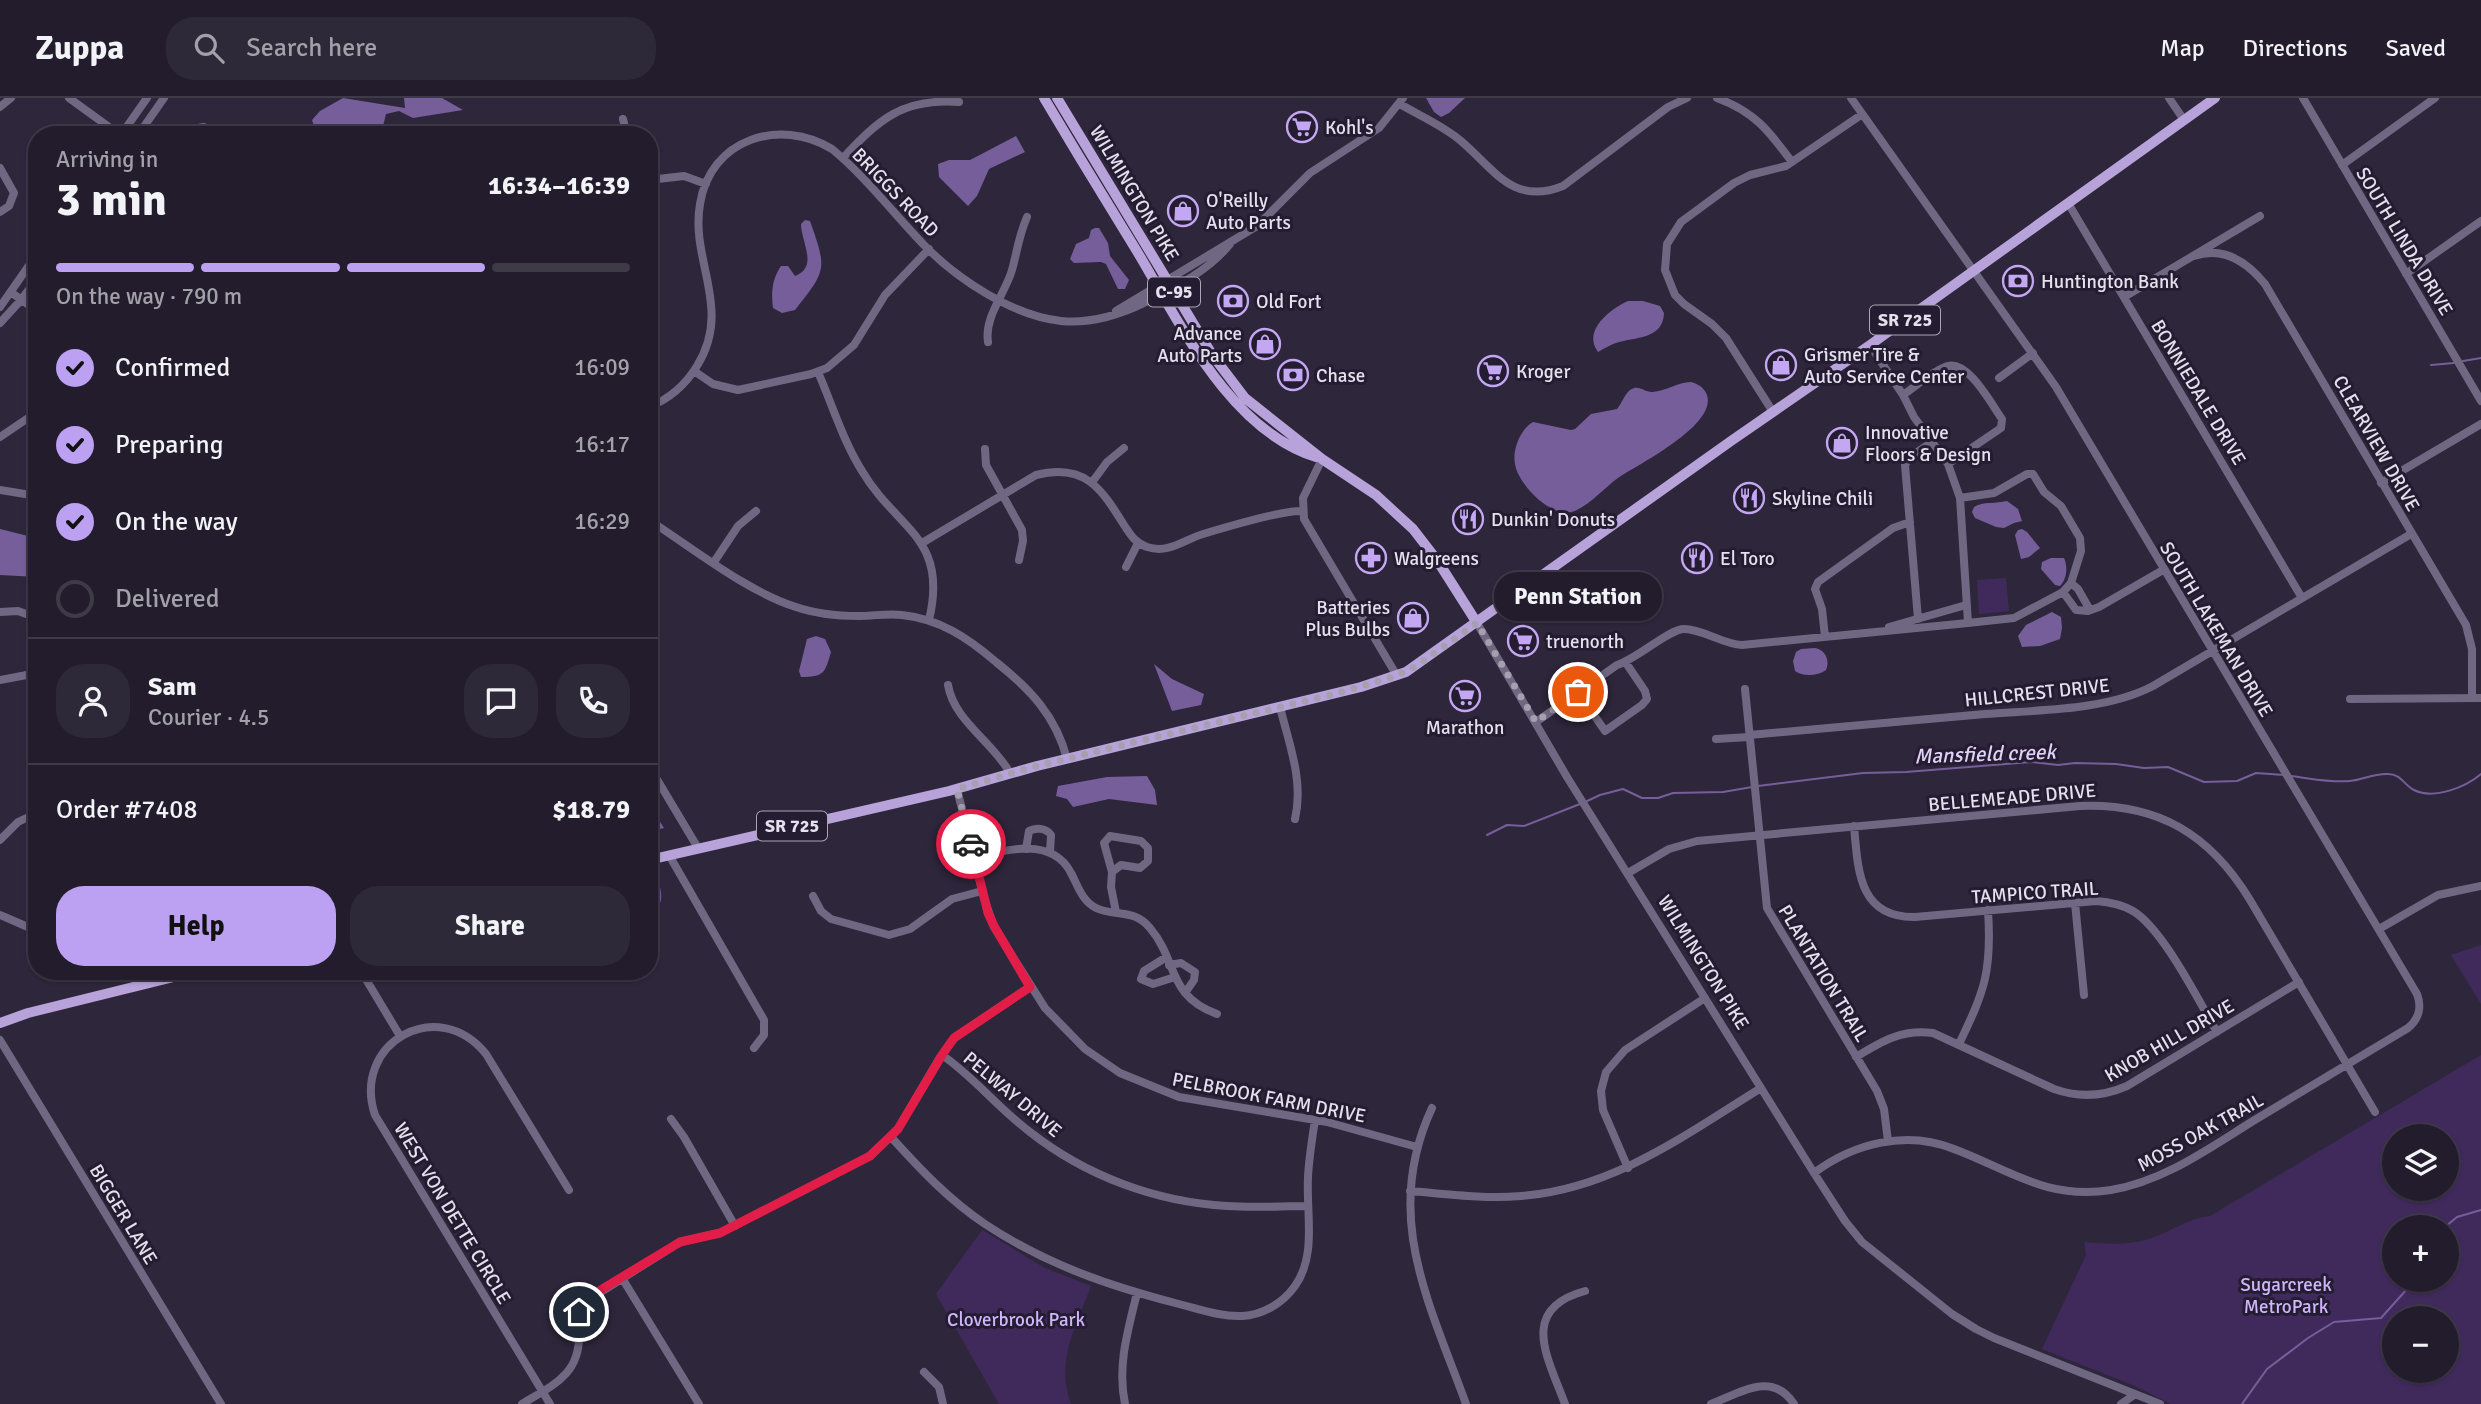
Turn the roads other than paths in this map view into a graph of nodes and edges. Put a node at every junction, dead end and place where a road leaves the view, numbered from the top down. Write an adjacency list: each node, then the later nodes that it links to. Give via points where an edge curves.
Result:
1 (10, 98): 16 (street)
2 (69, 98): 20 (street)
3 (147, 98): 21 (street)
4 (164, 98): 22 (street)
5 (1044, 98): 40 (main road, WILMINGTON PIKE)
6 (1057, 98): 40 (main road, WILMINGTON PIKE / C-95)
7 (1687, 98): 14 (street, via 1668,107 1563,186 1534,192 1506,183 1460,139)
8 (1717, 98): 25 (street, via 1760,121)
9 (1851, 98): 17 (street, SOUTH LAKEMAN DRIVE)
10 (2169, 98): 19 (street)
11 (2215, 98): 19 (main road, SR 725)
12 (2303, 98): 26 (street, SOUTH LINDA DRIVE)
13 (2435, 98): 26 (street)
14 (1402, 101): 40 (street, BRIGGS ROAD, via 1379,128 1310,173 1265,220 1218,258)
15 (959, 102): 24 (street, via 923,103 892,113)
16 (0, 107)
17 (1861, 115): 25 (street); 38 (street, SOUTH LAKEMAN DRIVE)
18 (623, 119): 23 (street)
19 (2184, 120): 30 (main road, SR 725)
20 (108, 126)
21 (127, 126)
22 (144, 126)
23 (625, 126)
24 (842, 158): 29 (street, BRIGGS ROAD, via 808,137 769,134 732,150); 35 (street, BRIGGS ROAD)
25 (1792, 162): 58 (street, via 1782,169 1744,177 1685,218 1670,238 1665,257 1675,295 1726,338)
26 (2342, 164): 39 (street, SOUTH LINDA DRIVE)
27 (0, 168): 31 (street, via 14,193 9,206)
28 (658, 179): 29 (street, via 684,176)
29 (706, 184): 52 (street, BRIGGS ROAD, via 698,216 712,321)
30 (2068, 204): 38 (main road, SR 725); 43 (street, BONNIEDALE DRIVE)
31 (0, 212)
32 (2260, 216): 36 (street)
33 (1027, 217): 44 (street)
34 (2481, 221): 39 (street)
35 (929, 249): 44 (street, BRIGGS ROAD, via 962,278); 53 (street, via 885,295 854,345)
36 (2194, 257): 43 (street); 68 (street, CLEARVIEW DRIVE, via 2224,254 2258,275)
37 (28, 268): 42 (street)
38 (1973, 270): 50 (main road, SR 725); 51 (street, SOUTH LAKEMAN DRIVE)
39 (2406, 274): 56 (street, SOUTH LINDA DRIVE)
40 (1165, 287): 44 (street, BRIGGS ROAD, via 1092,320 1038,316); 65 (main road, WILMINGTON PIKE / C-95, via 1245,398); 65 (main road, WILMINGTON PIKE / C-95, via 1204,362 1230,396 1259,424 1299,451)
41 (28, 292): 45 (street)
42 (12, 293): 45 (street); 47 (street)
43 (2124, 297): 86 (street, BONNIEDALE DRIVE)
44 (1000, 299): 49 (street, via 989,324)
45 (22, 300): 46 (street); 48 (street)
46 (28, 304)
47 (0, 307)
48 (0, 323)
49 (988, 342)
50 (1870, 345): 55 (street); 58 (main road, SR 725)
51 (2033, 353): 54 (street); 83 (street, SOUTH LAKEMAN DRIVE)
52 (694, 372): 53 (street, via 713,384 738,390); 57 (street, BRIGGS ROAD)
53 (818, 372): 78 (street, via 862,472)
54 (1999, 378)
55 (1903, 395): 62 (street); 66 (street, via 1944,367 1956,365 1969,372 2002,419 2001,428)
56 (2481, 401)
57 (658, 402)
58 (1773, 412): 93 (main road, SR 725)
59 (28, 418): 61 (street)
60 (2481, 424): 68 (street)
61 (0, 437)
62 (1932, 442): 66 (street); 75 (street, via 1906,462)
63 (1124, 448): 67 (street)
64 (985, 449): 71 (street, via 986,465)
65 (1322, 459): 74 (street, via 1305,492); 93 (main road, WILMINGTON PIKE / C-95, via 1376,495 1413,529)
66 (1948, 464): 72 (street)
67 (1093, 481): 71 (street, via 1052,471); 79 (street)
68 (2381, 482): 77 (street, CLEARVIEW DRIVE)
69 (0, 490): 70 (street)
70 (28, 495)
71 (1002, 495): 78 (street); 80 (street, via 1021,530)
72 (1960, 498): 84 (street, via 1994,493 2033,474 2061,506 2080,538 2081,551); 87 (street)
73 (757, 511): 81 (street, via 738,526)
74 (1303, 511): 79 (street, via 1201,534 1174,547); 100 (street)
75 (1910, 522): 91 (street); 96 (street, via 1887,532 1818,582 1815,589)
76 (658, 526): 81 (street)
77 (2412, 534): 86 (street, HILLCREST DRIVE); 105 (street, CLEARVIEW DRIVE, via 2468,630)
78 (922, 543): 92 (street, via 934,585)
79 (1138, 544): 82 (street)
80 (1019, 560)
81 (714, 562): 92 (street, via 767,595 800,608 844,616 889,614)
82 (1126, 567)
83 (2163, 570): 88 (street); 97 (street, SOUTH LAKEMAN DRIVE)
84 (2071, 583): 85 (street); 88 (street)
85 (2063, 592): 88 (street, via 2076,610); 94 (street, via 2014,618)
86 (2302, 598): 97 (street, HILLCREST DRIVE)
87 (1966, 605): 91 (street); 94 (street)
88 (2090, 610)
89 (0, 612): 90 (street)
90 (28, 614)
91 (1918, 619): 95 (street)
92 (929, 620): 111 (street, via 967,638 1023,683 1051,717)
93 (1477, 623): 100 (main road, SR 725); 108 (street, WILMINGTON PIKE)
94 (1968, 623): 95 (street)
95 (1866, 634): 96 (street)
96 (1825, 637): 98 (street, via 1736,645 1684,629)
97 (2212, 651): 109 (street, HILLCREST DRIVE, via 2145,690 2108,702); 136 (street, SOUTH LAKEMAN DRIVE)
98 (1626, 663): 104 (street); 104 (street, via 1647,699 1605,731)
99 (28, 675): 101 (street)
100 (1396, 676): 107 (main road, SR 725)
101 (0, 680)
102 (948, 685): 112 (street, via 960,712)
103 (1745, 689): 109 (street, PLANTATION TRAIL)
104 (1578, 692): 108 (street)
105 (2477, 698): 106 (street)
106 (2350, 699)
107 (1280, 707): 111 (main road, SR 725); 116 (street, via 1298,779)
108 (1536, 722): 127 (street, WILMINGTON PIKE)
109 (1749, 736): 110 (street, HILLCREST DRIVE); 118 (street, PLANTATION TRAIL)
110 (1716, 739)
111 (1068, 759): 112 (main road, SR 725)
112 (1010, 773): 114 (main road, SR 725)
113 (658, 781): 120 (street)
114 (957, 789): 120 (main road, SR 725); 125 (street, PELBROOK FARM DRIVE)
115 (28, 817): 119 (street)
116 (1295, 819)
117 (1854, 826): 118 (street, BELLEMEADE DRIVE); 132 (street, TAMPICO TRAIL, via 1860,882 1879,906 1910,917); 141 (street, BELLEMEADE DRIVE, via 2100,805 2158,816 2192,834 2230,870)
118 (1758, 835): 127 (street, BELLEMEADE DRIVE, via 1680,845); 155 (street, PLANTATION TRAIL, via 1764,897 1771,919)
119 (0, 840)
120 (698, 848): 123 (main road, SR 725)
121 (1026, 849): 122 (street); 122 (street, via 1029,831 1046,830 1051,835); 125 (street)
122 (1050, 852): 133 (street, via 1066,865 1088,903)
123 (669, 855): 124 (main road, SR 725); 153 (street, via 764,1020 764,1035)
124 (658, 858)
125 (974, 858): 129 (street, PELBROOK FARM DRIVE)
126 (1112, 872): 126 (street, via 1121,865 1144,865 1150,856 1146,844 1106,838); 133 (street)
127 (1628, 873): 145 (street, WILMINGTON PIKE)
128 (2481, 886): 136 (street, via 2438,895)
129 (982, 891): 130 (street, via 958,897 910,929 889,934 831,919); 142 (street, PELBROOK FARM DRIVE, via 994,926)
130 (813, 896)
131 (2075, 903): 132 (street, TAMPICO TRAIL); 144 (street); 149 (street, TAMPICO TRAIL, via 2119,904 2145,920)
132 (1988, 910): 152 (street, via 1986,980)
133 (1116, 912): 137 (street, via 1148,925)
134 (0, 915): 135 (street)
135 (28, 926)
136 (2379, 929): 146 (street, SOUTH LAKEMAN DRIVE, via 2417,993)
137 (1167, 961): 138 (street); 138 (street, via 1144,971 1141,979 1153,984); 143 (street, via 1195,972)
138 (1175, 977): 143 (street)
139 (161, 980): 148 (main road)
140 (366, 980): 150 (street)
141 (2299, 982): 149 (street, KNOB HILL DRIVE); 156 (street, BELLEMEADE DRIVE)
142 (1030, 987): 154 (street, via 964,1030); 161 (street, PELBROOK FARM DRIVE, via 1086,1049 1149,1086 1199,1101)
143 (1185, 993): 147 (street)
144 (2084, 995)
145 (1705, 998): 157 (street, WILMINGTON PIKE); 165 (street, via 1628,1048 1603,1080 1606,1119)
146 (2419, 1012): 156 (street, MOSS OAK TRAIL, via 2408,1028)
147 (1217, 1014)
148 (0, 1023)
149 (2217, 1032): 152 (street, KNOB HILL DRIVE, via 2127,1086 2091,1096 2054,1089)
150 (400, 1036): 167 (street, via 434,1026 461,1033 476,1043); 175 (street, WEST VON DETTE CIRCLE, via 376,1063 370,1089 375,1115)
151 (0, 1040): 177 (street, BIGGER LANE)
152 (1959, 1044): 155 (street, KNOB HILL DRIVE, via 1933,1033 1903,1033)
153 (754, 1048)
154 (942, 1055): 162 (street); 169 (street, PELWAY DRIVE, via 1030,1132 1111,1179 1161,1196 1210,1205)
155 (1856, 1057): 163 (street, PLANTATION TRAIL, via 1882,1100)
156 (2348, 1065): 159 (street, BELLEMEADE DRIVE); 163 (street, MOSS OAK TRAIL, via 2167,1173 2109,1190 2045,1187 1940,1144)
157 (1761, 1088): 165 (street); 166 (street, WILMINGTON PIKE)
158 (1432, 1108): 164 (street)
159 (2375, 1112)
160 (671, 1119): 170 (street)
161 (1315, 1119): 164 (street, PELBROOK FARM DRIVE); 169 (street)
162 (891, 1138): 170 (street, via 860,1162); 173 (street, via 951,1198 1012,1241 1069,1270)
163 (1888, 1141): 166 (street, MOSS OAK TRAIL, via 1850,1152)
164 (1418, 1147): 168 (street)
165 (1628, 1168): 168 (street, via 1580,1186 1522,1196)
166 (1814, 1173): 176 (street, WILMINGTON PIKE, via 1862,1242 1952,1314 1976,1329)
167 (569, 1190)
168 (1410, 1191): 183 (street, via 1411,1237 1419,1276)
169 (1308, 1206): 173 (street, via 1304,1271 1294,1289 1275,1306 1238,1316)
170 (735, 1226): 171 (street, via 680,1242)
171 (622, 1278): 175 (street, via 581,1306 575,1362); 180 (street)
172 (1585, 1291): 184 (street, via 1559,1301 1546,1316 1542,1330)
173 (1137, 1293): 182 (street, via 1124,1350)
174 (924, 1372): 181 (street, via 940,1387)
175 (543, 1391): 178 (street); 179 (street, WEST VON DETTE CIRCLE)
176 (2134, 1395): 187 (street); 188 (street, WILMINGTON PIKE)
177 (221, 1404)
178 (522, 1404)
179 (550, 1404)
180 (699, 1404)
181 (943, 1404)
182 (1125, 1404)
183 (1466, 1404)
184 (1565, 1404)
185 (1711, 1404): 186 (street, via 1770,1386 1784,1391)
186 (1794, 1404)
187 (2121, 1404)
188 (2160, 1404)

